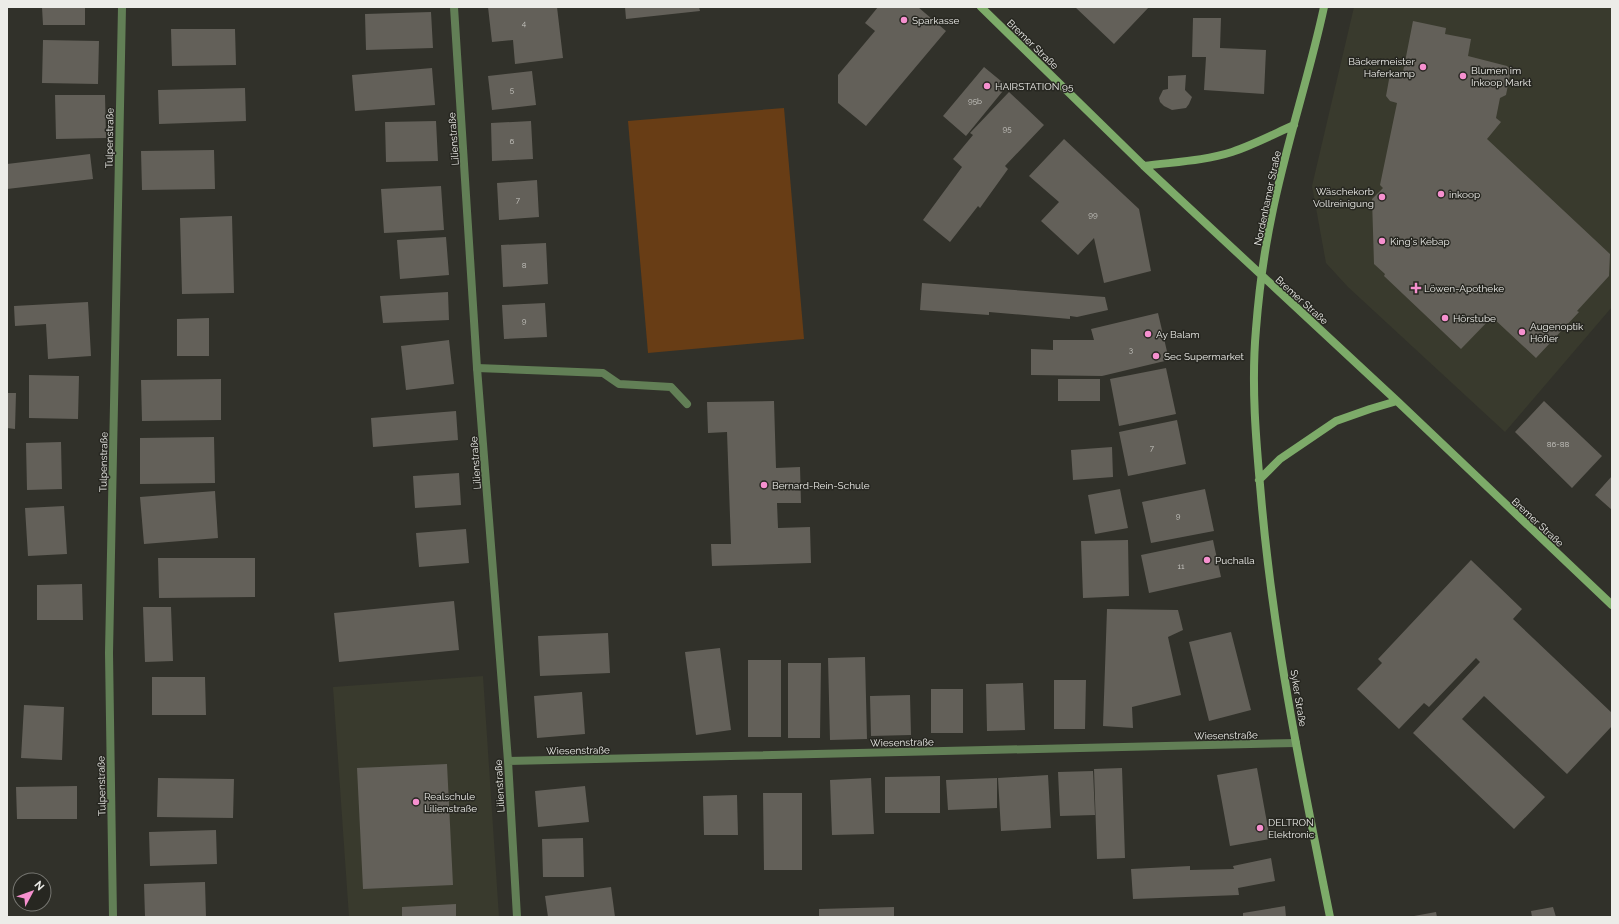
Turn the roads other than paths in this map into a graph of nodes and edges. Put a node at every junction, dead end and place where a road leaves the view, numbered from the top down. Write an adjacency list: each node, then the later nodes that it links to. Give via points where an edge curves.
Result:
1 (122, 7): 15 (street, Tulpenstraße, via 110,653)
2 (454, 7): 8 (street, Lilienstraße)
3 (981, 7): 6 (main road, Bremer Straße)
4 (1324, 7): 5 (main road, Nordenhamer Straße)
5 (1294, 124): 6 (main road, Nordenhamer Straße, via 1232,152); 7 (main road, Nordenhamer Straße, via 1272,215)
6 (1144, 166): 7 (main road, Bremer Straße)
7 (1262, 276): 9 (main road, Bremer Straße); 11 (main road, Syker Straße, via 1254,384)
8 (477, 368): 10 (street, via 603,373 619,384 671,387); 14 (street, Lilienstraße)
9 (1397, 401): 11 (main road, via 1336,421 1280,459); 12 (main road, Bremer Straße)
10 (687, 404)
11 (1260, 480): 13 (main road, Syker Straße, via 1266,559)
12 (1612, 605)
13 (1296, 744): 14 (street, Wiesenstraße); 17 (main road, Syker Straße)
14 (508, 761): 16 (street, Lilienstraße)
15 (113, 917)
16 (517, 917)
17 (1330, 917)

